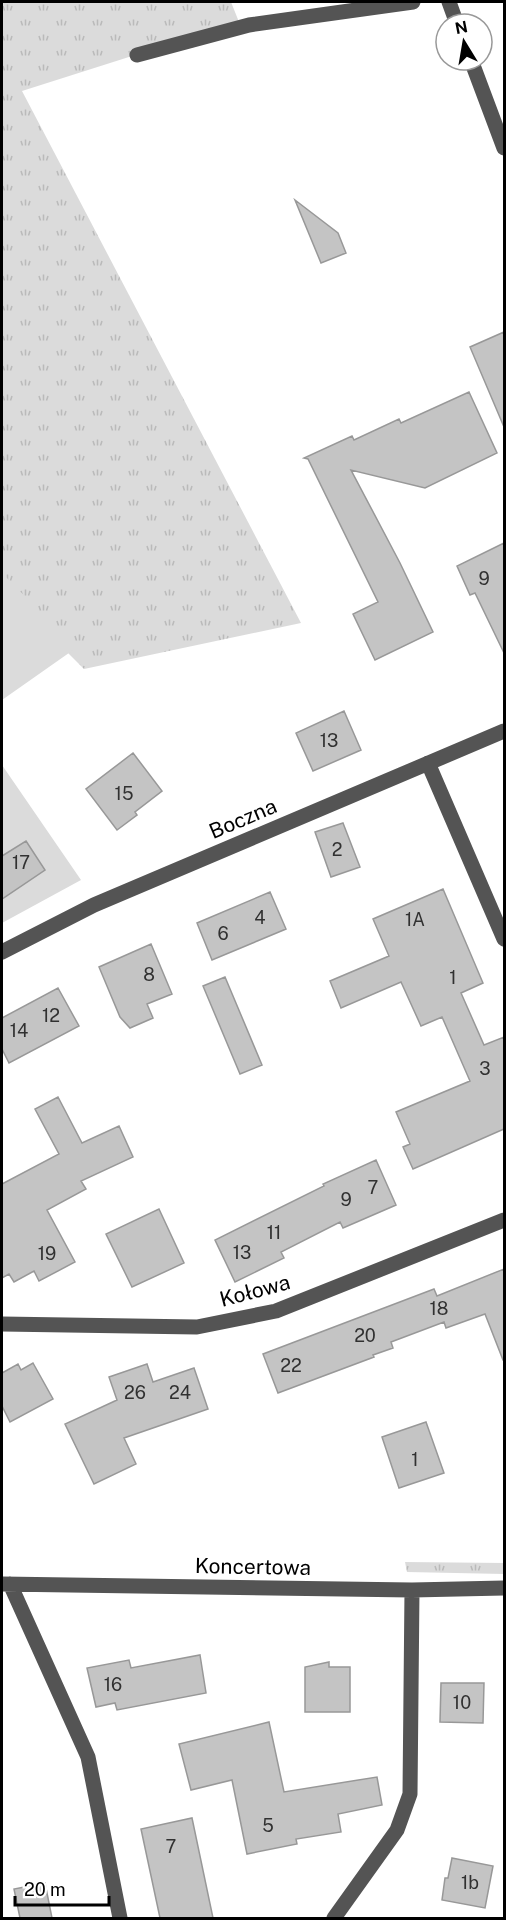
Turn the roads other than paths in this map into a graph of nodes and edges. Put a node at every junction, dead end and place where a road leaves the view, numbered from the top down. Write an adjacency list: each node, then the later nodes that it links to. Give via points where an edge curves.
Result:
1 (413, 2): 2 (street, via 249,25)
2 (137, 55)
3 (476, 72): 4 (street)
4 (504, 148)
5 (504, 731): 6 (street, Boczna)
6 (428, 763): 7 (street); 8 (street, Boczna, via 94,905)
7 (504, 939)
8 (2, 952)
9 (504, 1220): 10 (street, Kołowa, via 276,1311 197,1327)
10 (2, 1324)
11 (6, 1584): 13 (street, Koncertowa); 14 (street, via 88,1757)
12 (504, 1588): 13 (street, Koncertowa)
13 (412, 1590): 15 (street, via 410,1794 397,1830)
14 (120, 1918)
15 (334, 1918)

